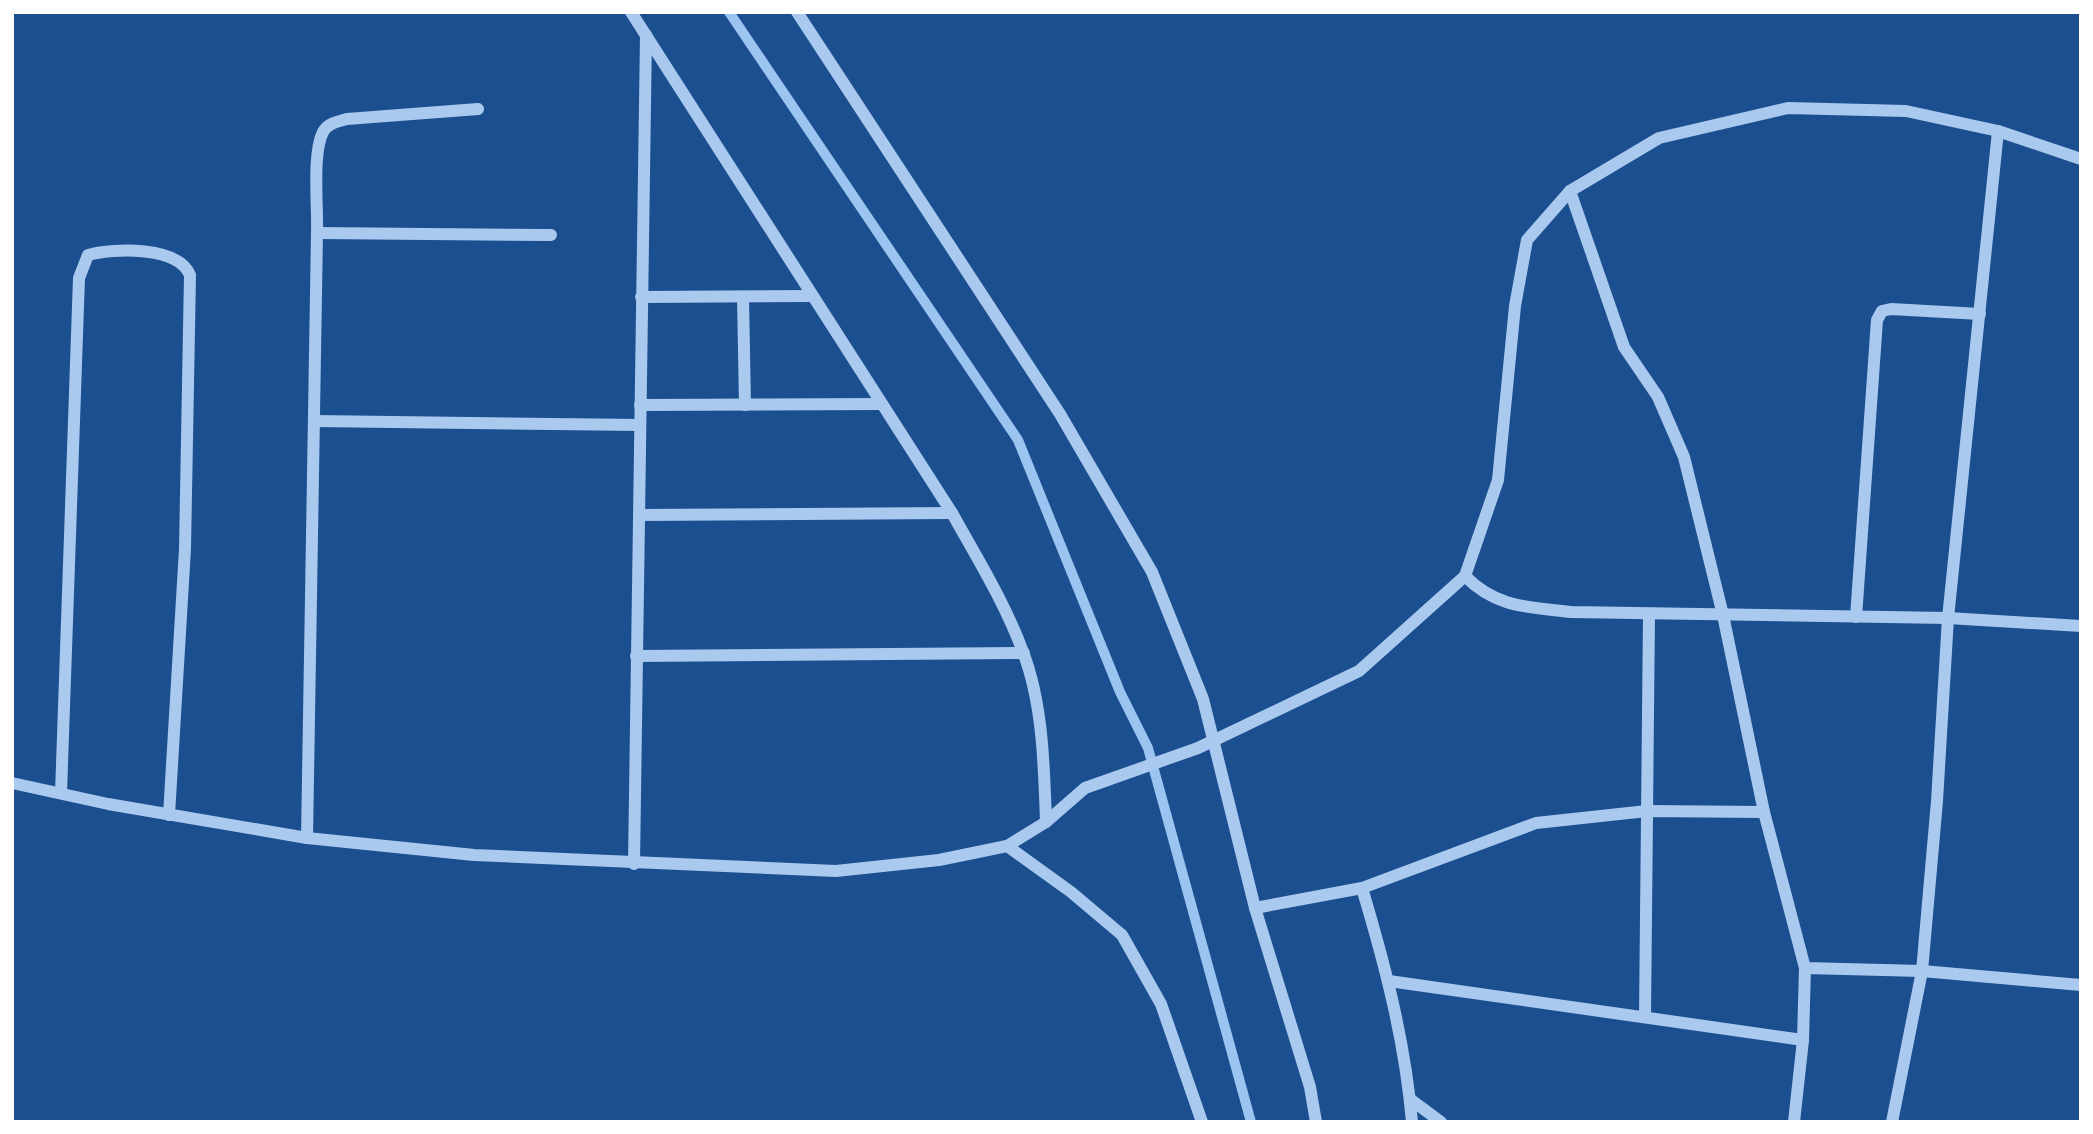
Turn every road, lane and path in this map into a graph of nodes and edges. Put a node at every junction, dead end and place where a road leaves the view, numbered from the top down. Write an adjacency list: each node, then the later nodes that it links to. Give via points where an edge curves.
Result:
1 (631, 12): 3 (street)
2 (797, 12): 29 (street, via 1060,414 1152,572 1202,699)
3 (646, 35): 10 (street); 11 (street)
4 (478, 109): 8 (street, via 330,124 319,148)
5 (1998, 131): 6 (street); 7 (street, via 1906,111 1788,108 1659,138); 13 (street)
6 (2081, 159)
7 (1570, 191): 21 (street, via 1527,240 1515,306 1499,480); 23 (street, via 1624,347 1658,397 1684,457)
8 (317, 233): 9 (street); 17 (street)
9 (551, 235)
10 (812, 296): 12 (street); 14 (street)
11 (641, 297): 12 (street); 15 (street)
12 (743, 297): 16 (street)
13 (1980, 314): 24 (street, via 1891,309 1882,311 1877,320); 25 (street)
14 (881, 404): 16 (street); 19 (street)
15 (640, 405): 16 (street); 18 (street)
16 (745, 405)
17 (314, 421): 18 (street); 36 (street)
18 (639, 425): 20 (street)
19 (952, 513): 20 (street); 27 (street)
20 (639, 515): 28 (street)
21 (1465, 576): 22 (street, via 1481,593 1520,606); 29 (street, via 1359,671)
22 (1649, 614): 23 (street); 32 (street)
23 (1723, 615): 24 (street); 33 (street)
24 (1856, 617): 25 (street)
25 (1948, 618): 26 (street); 42 (street)
26 (2081, 626)
27 (1024, 653): 28 (street); 35 (street, via 1044,764)
28 (636, 656): 38 (street)
29 (1213, 740): 35 (street, via 1085,788); 40 (street)
30 (12, 783): 31 (street)
31 (61, 793): 34 (street); 34 (street, via 79,278 88,255 101,251 175,256 186,264 190,275 185,549)
32 (1647, 811): 33 (street); 39 (street, via 1536,823); 45 (street)
33 (1764, 813): 41 (street)
34 (169, 815): 36 (street)
35 (1046, 822): 37 (street)
36 (307, 838): 38 (street, via 474,855)
37 (1007, 846): 38 (street, via 939,860 836,871); 48 (street, via 1122,935 1161,1004)
38 (634, 864)
39 (1362, 888): 40 (street); 43 (street)
40 (1255, 908): 49 (street, via 1310,1087)
41 (1805, 968): 42 (street); 46 (street)
42 (1922, 971): 44 (street); 53 (street)
43 (1389, 981): 45 (street); 47 (street)
44 (2081, 985)
45 (1645, 1017): 46 (street)
46 (1803, 1040): 52 (street)
47 (1410, 1099): 50 (street); 51 (street)
48 (1202, 1122)
49 (1316, 1122)
50 (1412, 1122)
51 (1441, 1122)
52 (1794, 1122)
53 (1892, 1122)

